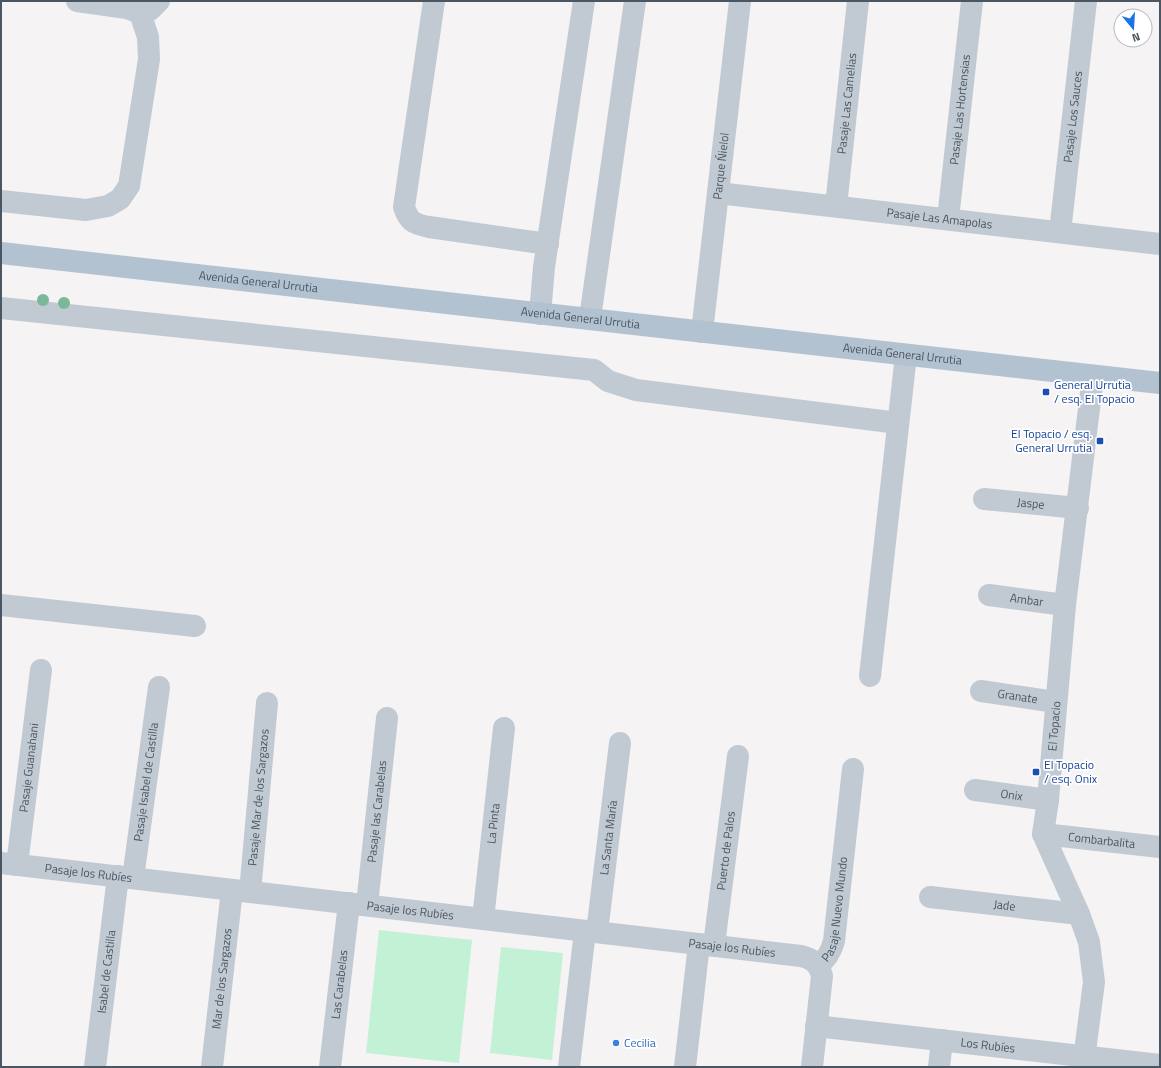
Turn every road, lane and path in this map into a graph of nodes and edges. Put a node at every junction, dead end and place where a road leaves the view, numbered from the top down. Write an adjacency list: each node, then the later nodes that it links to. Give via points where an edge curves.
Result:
1 (77, 1): 10 (street, via 127,8)
2 (159, 1): 10 (street, via 150,10)
3 (434, 1): 16 (street, via 404,207 407,216 415,224 429,227)
4 (584, 1): 16 (street)
5 (635, 1): 21 (street)
6 (740, 1): 11 (street, Parque Ńielol)
7 (858, 1): 13 (street, Pasaje Las Camelias)
8 (972, 1): 14 (street, Pasaje Las Hortensias)
9 (1086, 1): 15 (street, Pasaje Los Sauces)
10 (140, 13): 12 (street, via 148,37 149,59 129,186 120,199 108,206 86,210)
11 (718, 193): 13 (street, Pasaje Las Amapolas); 22 (street, Parque Ńielol)
12 (1, 201)
13 (836, 206): 14 (street, Pasaje Las Amapolas)
14 (948, 219): 15 (street, Pasaje Las Amapolas)
15 (1060, 232): 17 (street, Pasaje Las Amapolas)
16 (548, 244): 20 (street)
17 (1160, 244)
18 (1, 253): 20 (main road, Avenida General Urrutia)
19 (1, 308): 26 (street, via 594,370 608,381 636,390)
20 (540, 314): 21 (main road, Avenida General Urrutia)
21 (590, 318): 22 (main road, Avenida General Urrutia)
22 (702, 332): 23 (main road, Avenida General Urrutia)
23 (906, 355): 24 (main road, Avenida General Urrutia); 26 (street)
24 (1093, 376): 25 (main road, Avenida General Urrutia); 28 (street, El Topacio)
25 (1160, 383)
26 (898, 423): 34 (street)
27 (984, 499): 28 (street, Jaspe)
28 (1078, 508): 31 (street, El Topacio)
29 (989, 596): 31 (street, Ambar)
30 (1, 605): 32 (street)
31 (1065, 605): 37 (street, El Topacio)
32 (195, 626)
33 (42, 670): 48 (street, Pasaje Guanahani)
34 (870, 676)
35 (160, 687): 49 (street, Pasaje Isabel de Castilla)
36 (980, 691): 37 (street, Granate)
37 (1055, 702): 45 (street, El Topacio)
38 (267, 703): 50 (street, Pasaje Mar de los Sargazos)
39 (387, 718): 52 (street, Pasaje las Carabelas)
40 (504, 728): 54 (street, La Pinta)
41 (620, 743): 55 (street, La Santa María)
42 (738, 756): 56 (street, Puerto de Palos)
43 (853, 769): 57 (street, Pasaje Nuevo Mundo, via 834,941 830,954)
44 (975, 790): 45 (street, Onix)
45 (1048, 800): 46 (street, El Topacio)
46 (1043, 834): 47 (street, Combarbalita); 53 (street)
47 (1160, 847)
48 (9, 864): 49 (street, Pasaje los Rubíes)
49 (126, 877): 50 (street, Pasaje los Rubíes); 62 (street, Isabel de Castilla)
50 (241, 891): 52 (street, Pasaje los Rubíes); 63 (street, Mar de los Sargazos)
51 (930, 897): 53 (street, Jade)
52 (358, 904): 54 (street, Pasaje los Rubíes); 64 (street, Las Carabelas)
53 (1079, 914): 60 (street, via 1089,942 1094,982)
54 (483, 919): 55 (street, Pasaje los Rubíes)
55 (591, 931): 56 (street, Pasaje los Rubíes); 65 (street, La Santa María)
56 (706, 945): 57 (street, Pasaje los Rubíes, via 808,957); 66 (street, Puerto de Palos)
57 (818, 965): 58 (street, Pasaje Nuevo Mundo, via 822,976)
58 (816, 1026): 59 (street, Los Rubíes); 67 (street, Pasaje Nuevo Mundo)
59 (942, 1040): 60 (street, Los Rubíes); 68 (street)
60 (1084, 1062): 61 (street, Los Rubíes)
61 (1160, 1065)
62 (95, 1067)
63 (212, 1067)
64 (330, 1067)
65 (569, 1067)
66 (685, 1067)
67 (812, 1067)
68 (939, 1067)

